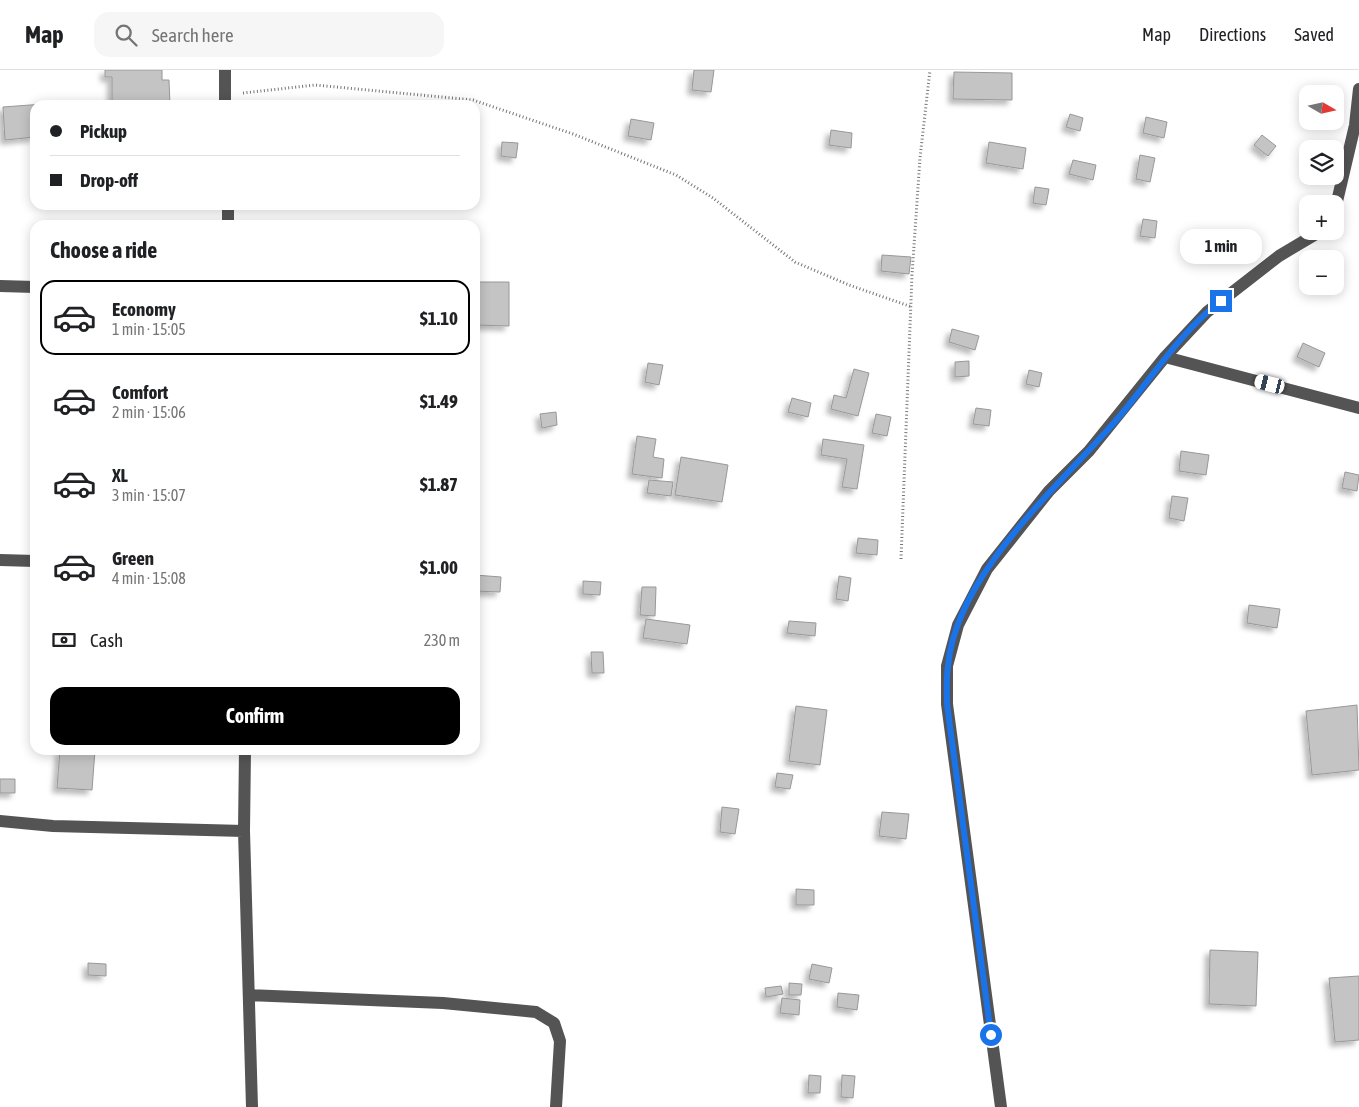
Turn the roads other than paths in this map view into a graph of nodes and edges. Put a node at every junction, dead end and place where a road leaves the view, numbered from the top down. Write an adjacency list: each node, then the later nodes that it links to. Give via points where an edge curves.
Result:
1 (225, 70): 3 (street)
2 (1359, 89): 4 (street, via 1355,124)
3 (225, 100)
4 (1338, 195)
5 (1306, 240): 8 (street, via 1279,256 1207,312)
6 (0, 286): 7 (street)
7 (30, 287)
8 (1165, 357): 9 (street); 18 (street, via 1119,416 1049,491 987,569 958,625 948,666 947,704 956,780)
9 (1359, 408)
10 (0, 560): 11 (street)
11 (30, 561)
12 (245, 755): 14 (street)
13 (0, 821): 14 (street, via 53,826)
14 (244, 831): 15 (street)
15 (250, 995): 16 (street); 17 (street, via 444,1003 536,1012 554,1023 560,1040)
16 (252, 1107)
17 (556, 1107)
18 (1001, 1107)

